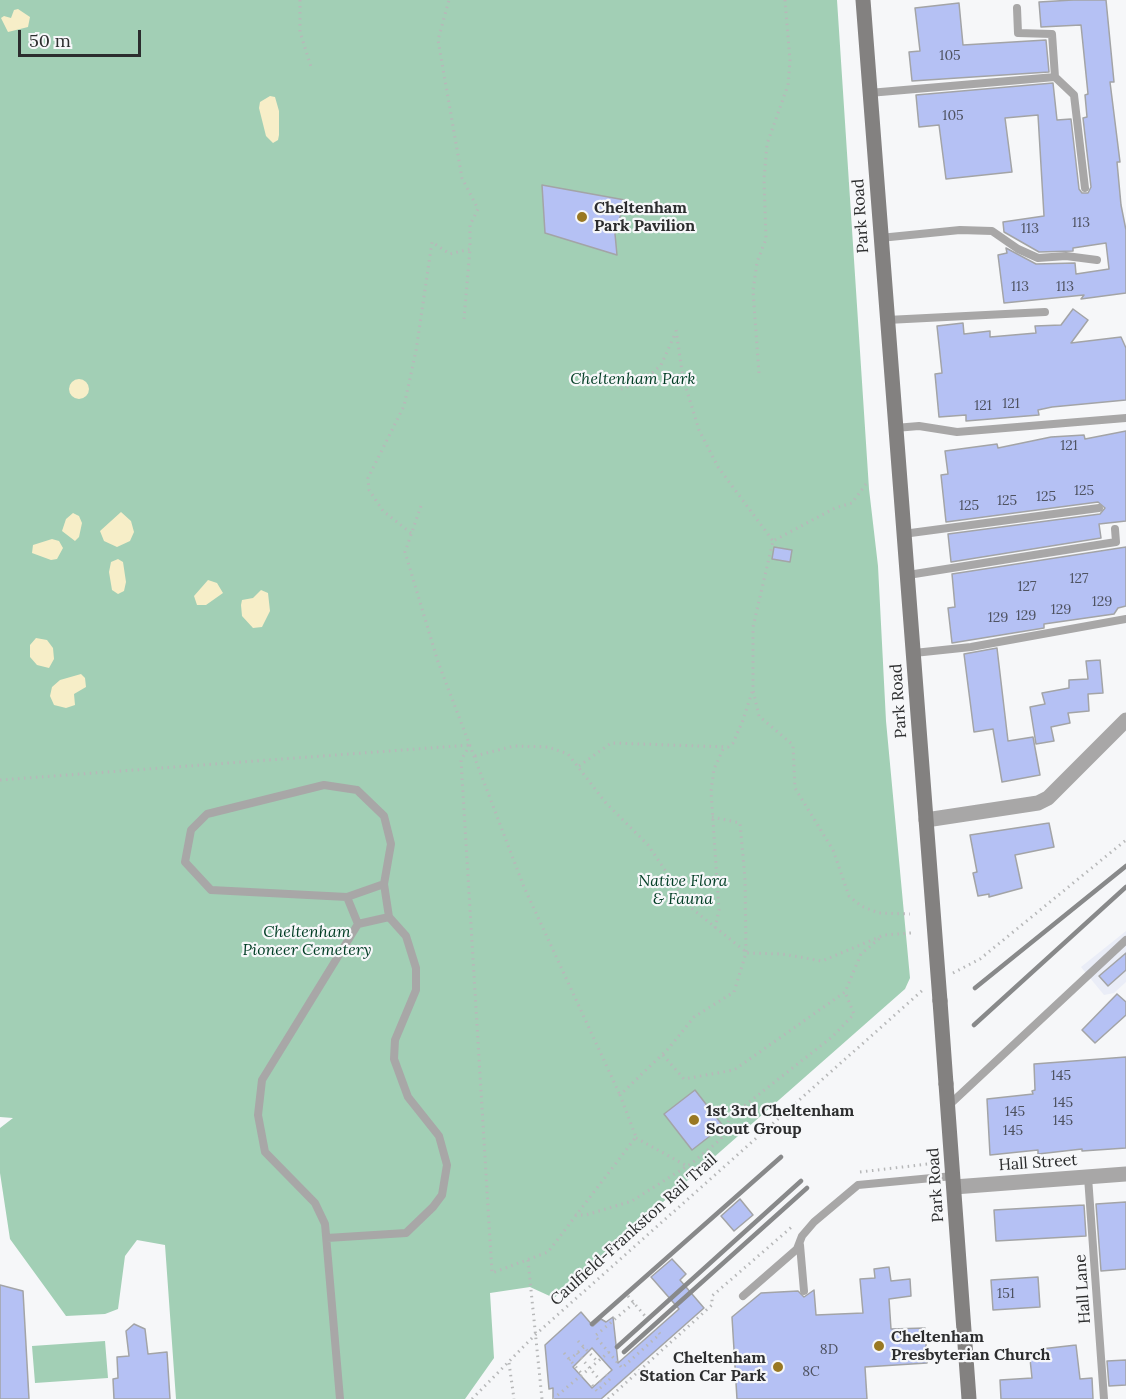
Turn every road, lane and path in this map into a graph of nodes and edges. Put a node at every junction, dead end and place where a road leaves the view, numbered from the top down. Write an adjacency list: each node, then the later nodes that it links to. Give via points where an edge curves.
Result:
1 (300, 0): 6 (path, via 300,32)
2 (448, 0): 11 (path, via 438,40 462,178 478,209 470,225)
3 (785, 0): 16 (path, via 788,85 767,144 766,239 757,262 753,291)
4 (863, 0): 8 (street, Park Road)
5 (1017, 8): 7 (lane, via 1018,33 1052,34)
6 (312, 70)
7 (1055, 77): 8 (lane); 9 (lane, via 1074,95)
8 (869, 93): 10 (street, Park Road)
9 (1085, 188)
10 (880, 238): 12 (lane, via 992,231 1038,258); 15 (street, Park Road)
11 (470, 249): 14 (path); 24 (path, via 450,254 432,242 404,406 368,478 369,490 383,511)
12 (1097, 260)
13 (1045, 312): 15 (lane)
14 (464, 319)
15 (887, 320): 19 (street, Park Road)
16 (759, 374)
17 (621, 389): 26 (path, via 641,383 661,365 676,330 682,378 699,430 718,467)
18 (1126, 418): 19 (lane, via 957,432 919,426)
19 (895, 428): 25 (street, Park Road)
20 (866, 484): 26 (path, via 852,503)
21 (421, 506): 24 (path)
22 (1099, 508): 25 (lane)
23 (1115, 529): 27 (lane, via 1116,542)
24 (411, 533): 32 (path, via 405,552 438,662)
25 (903, 534): 27 (street, Park Road)
26 (772, 541): 30 (path, via 753,627)
27 (908, 574): 29 (street, Park Road)
28 (1126, 619): 29 (lane, via 971,647)
29 (914, 653): 38 (street, Park Road)
30 (753, 690): 33 (path, via 733,743); 42 (path, via 759,716 793,745 795,788 833,850 849,897 879,913)
31 (1126, 720): 38 (street, via 1048,798 1038,803)
32 (470, 745): 34 (path); 36 (path); 63 (path, via 462,760 492,1273)
33 (724, 747): 35 (path, via 611,743); 37 (path, via 714,769)
34 (475, 756): 35 (path, via 514,747 548,747 568,754); 53 (path, via 524,887)
35 (579, 766): 45 (path, via 606,803 648,845 690,907)
36 (0, 780)
37 (712, 817): 45 (path, via 719,910); 49 (path, via 740,823)
38 (926, 820): 50 (street, Park Road)
39 (1126, 840): 50 (path, Caulfield-Frankston Rail Trail, via 980,959)
40 (384, 884): 41 (lane); 41 (lane, via 391,844 384,816 357,790 324,785 207,814 190,830 185,862 211,890); 43 (lane)
41 (347, 897): 44 (lane)
42 (910, 914)
43 (389, 917): 44 (lane); 61 (lane, via 406,936 416,968 416,990 395,1040 394,1059 408,1097 442,1143 447,1181 434,1207 406,1233)
44 (358, 924): 61 (lane, via 262,1080 258,1115 265,1152 321,1211)
45 (714, 928): 49 (path)
46 (911, 933): 47 (path)
47 (884, 935): 49 (path, via 822,961); 51 (path, via 861,954)
48 (1126, 940): 54 (lane)
49 (746, 953): 52 (path, via 734,992 694,1017)
50 (939, 981): 54 (street, Park Road, bridge); 70 (path, Caulfield-Frankston Rail Trail, via 917,993)
51 (845, 992): 52 (path, via 734,1070 684,1079); 56 (path, via 854,1014 832,1037 730,1117 721,1139)
52 (663, 1054): 53 (path)
53 (620, 1095): 55 (path)
54 (948, 1106): 59 (street, Park Road)
55 (636, 1137): 56 (path); 60 (path)
56 (687, 1166): 60 (path, via 632,1201)
57 (1126, 1174): 58 (street, Hall Street)
58 (1088, 1177): 59 (street, Hall Street); 90 (lane, Hall Lane)
59 (953, 1182): 62 (lane, via 858,1185 814,1222); 89 (street, Park Road)
60 (575, 1215): 63 (path, via 548,1252)
61 (327, 1238): 84 (lane)
62 (800, 1245): 64 (lane); 66 (lane)
63 (528, 1260): 70 (path)
64 (804, 1291)
65 (628, 1296): 67 (path)
66 (743, 1296)
67 (634, 1303): 68 (path); 73 (path, via 595,1336)
68 (645, 1316)
69 (656, 1329): 73 (path, via 660,1334 622,1368)
70 (535, 1335): 78 (path, Caulfield-Frankston Rail Trail); 87 (path)
71 (578, 1341): 72 (path)
72 (584, 1347): 75 (path); 77 (path)
73 (609, 1352): 79 (path)
74 (564, 1353): 76 (path)
75 (577, 1353): 76 (path); 79 (path)
76 (569, 1360): 80 (path)
77 (596, 1360)
78 (509, 1363): 85 (path, Caulfield-Frankston Rail Trail); 86 (path)
79 (590, 1369): 83 (path); 88 (path)
80 (581, 1373)
81 (606, 1374): 83 (path, via 610,1380)
82 (592, 1385): 83 (path, via 597,1391)
83 (604, 1385)
84 (340, 1399)
85 (472, 1399)
86 (514, 1399)
87 (542, 1399)
88 (553, 1399)
89 (969, 1399)
90 (1104, 1399)

